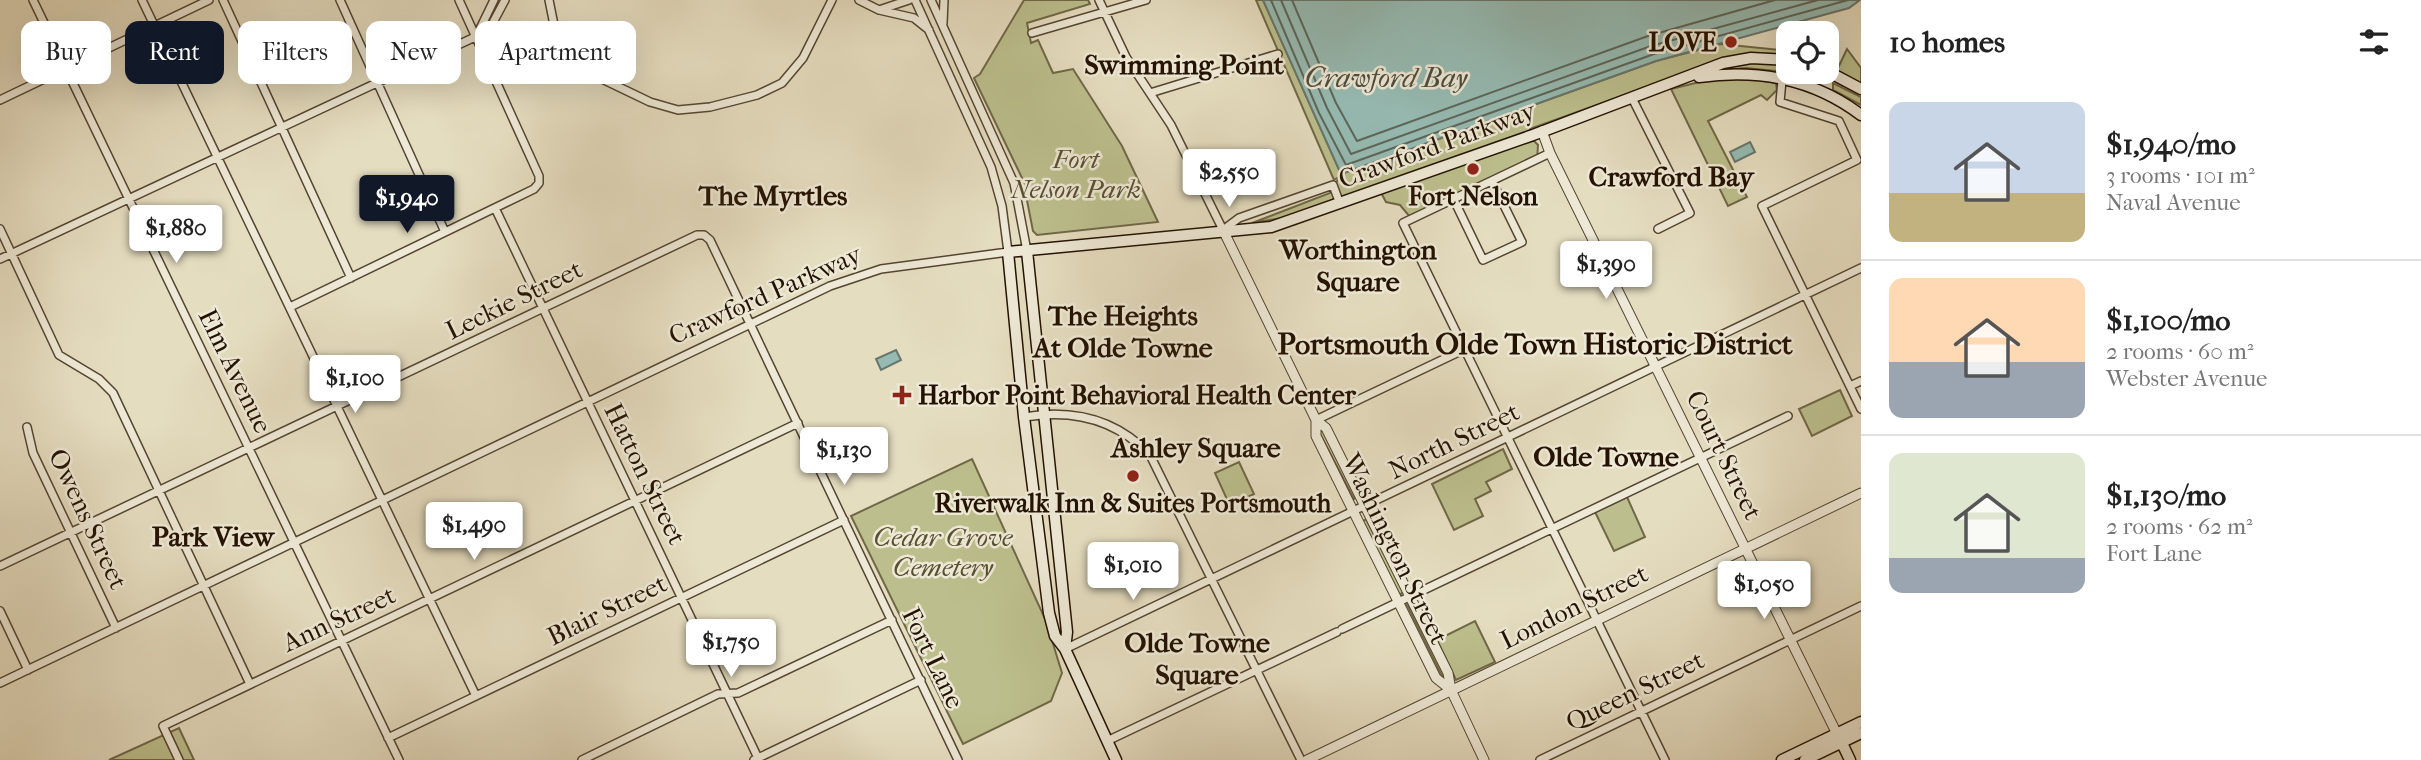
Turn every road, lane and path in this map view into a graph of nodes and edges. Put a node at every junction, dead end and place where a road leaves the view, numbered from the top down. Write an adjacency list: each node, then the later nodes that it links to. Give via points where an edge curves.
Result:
1 (33, 0): 20 (street, Elm Avenue)
2 (142, 0): 21 (street)
3 (209, 0): 22 (street)
4 (223, 0): 49 (street)
5 (340, 0): 31 (street)
6 (459, 0): 28 (street)
7 (494, 0): 23 (street)
8 (505, 0): 24 (street)
9 (549, 0): 10 (street, via 558,45 575,66 649,102 678,110 757,95 782,83 803,58)
10 (832, 0)
11 (859, 0): 18 (street)
12 (909, 0): 18 (street)
13 (915, 0): 26 (street)
14 (931, 0): 25 (street)
15 (944, 0): 25 (street)
16 (1099, 0): 19 (street, Washington Street)
17 (1146, 0): 19 (street)
18 (879, 10): 26 (street, via 914,18)
19 (1104, 11): 27 (street); 45 (street, Washington Street)
20 (43, 21)
21 (152, 21)
22 (165, 21)
23 (483, 21)
24 (494, 21)
25 (943, 27): 63 (street, via 1014,183)
26 (931, 31): 65 (street, via 996,181)
27 (1032, 33)
28 (475, 37): 29 (street)
29 (461, 44)
30 (1278, 54): 45 (street)
31 (366, 57)
32 (1776, 59): 35 (main road, Crawford Parkway, via 1723,63)
33 (1776, 76): 35 (main road, Crawford Parkway, via 1735,73)
34 (1839, 77): 44 (main road)
35 (1677, 82): 46 (main road, Crawford Parkway)
36 (33, 84): 47 (street)
37 (74, 84): 54 (street, Elm Avenue)
38 (182, 84): 52 (street)
39 (376, 84): 49 (street)
40 (378, 84): 61 (street)
41 (497, 84): 57 (street, via 540,183)
42 (1781, 84): 69 (street, via 1780,102 1839,121 1857,160 1762,206)
43 (1803, 84): 48 (main road, Crawford Parkway)
44 (1861, 89)
45 (1150, 93): 60 (street, Washington Street)
46 (1632, 98): 50 (main road, Crawford Parkway); 59 (street, via 1690,213)
47 (0, 100)
48 (1861, 115)
49 (282, 127): 52 (street); 68 (street)
50 (1542, 131): 51 (street, Court Street); 56 (main road, Crawford Parkway)
51 (1550, 153): 53 (street); 74 (street, Court Street)
52 (217, 157): 54 (street); 70 (street)
53 (1492, 181): 55 (street); 55 (street, via 1521,242 1483,260)
54 (128, 198): 64 (street); 87 (street, Elm Avenue)
55 (1454, 200): 73 (street, via 1403,223)
56 (1340, 204): 60 (main road, Crawford Parkway, via 1271,228); 60 (street, via 1333,185 1239,218)
57 (495, 208): 61 (street); 71 (street, Hatton Street)
58 (0, 229): 64 (street)
59 (1658, 229)
60 (1223, 230): 63 (main road, Crawford Parkway); 83 (street, Washington Street)
61 (446, 232): 68 (street)
62 (704, 235): 71 (street, Leckie Street); 72 (street, Fort Lane)
63 (1027, 250): 65 (main road, Crawford Parkway); 80 (main road)
64 (12, 253): 66 (street); 89 (street, via 59,355 113,393)
65 (1008, 253): 72 (street, Crawford Parkway, via 881,269 830,286); 82 (main road)
66 (0, 259)
67 (1861, 268): 69 (street, North Street)
68 (351, 278): 70 (street)
69 (1805, 295): 74 (street, North Street); 76 (street)
70 (290, 307): 78 (street)
71 (543, 309): 77 (street, Hatton Street); 78 (street, Leckie Street)
72 (750, 323): 77 (street, Crawford Parkway); 84 (street, Fort Lane)
73 (1465, 349): 83 (street); 86 (street)
74 (1655, 368): 86 (street, North Street); 88 (street, Court Street)
75 (1861, 381): 76 (street)
76 (1850, 386): 79 (street)
77 (588, 402): 91 (street, Crawford Parkway); 92 (street, Hatton Street)
78 (338, 407): 87 (street, Leckie Street); 91 (street)
79 (1861, 409)
80 (1043, 414): 82 (street); 101 (street, via 1101,421 1135,440 1156,463); 114 (main road, via 1067,632)
81 (1788, 416): 88 (street)
82 (1024, 417): 114 (main road, via 1043,584 1055,636)
83 (1316, 420): 93 (street, Washington Street, via 1326,428); 94 (street, Washington Street, via 1316,436)
84 (798, 423): 92 (street, Ann Street); 95 (street, Fort Lane)
85 (27, 427): 97 (street, Owens Street, via 33,453)
86 (1508, 438): 93 (street, North Street); 96 (street)
87 (249, 449): 89 (street, Leckie Street); 98 (street, Elm Avenue)
88 (1700, 458): 96 (street); 99 (street, Court Street)
89 (158, 492): 97 (street, Leckie Street); 102 (street)
90 (1861, 493): 99 (street, London Street)
91 (383, 500): 98 (street, Crawford Parkway); 104 (street)
92 (635, 501): 104 (street, Ann Street); 105 (street, Hatton Street)
93 (1366, 506): 94 (street, North Street); 103 (street, Washington Street)
94 (1353, 513): 101 (street, North Street); 106 (street, Washington Street)
95 (844, 520): 105 (street, Blair Street); 109 (street, Fort Lane)
96 (1552, 528): 103 (street); 110 (street)
97 (71, 533): 100 (street, Leckie Street); 111 (street, Owens Street)
98 (295, 542): 102 (street, Crawford Parkway); 113 (street, Elm Avenue)
99 (1745, 549): 110 (street, London Street); 112 (street, Court Street)
100 (0, 566)
101 (1212, 579): 114 (street, North Street); 116 (street)
102 (203, 586): 111 (street, Crawford Parkway); 119 (street)
103 (1410, 597): 106 (street); 120 (street, Washington Street, via 1448,673)
104 (430, 598): 113 (street, Ann Street); 122 (street)
105 (681, 598): 121 (street, Hatton Street); 122 (street, Blair Street)
106 (1398, 602): 116 (street); 120 (street, Washington Street, via 1436,678)
107 (1861, 606): 112 (street, Queen Street)
108 (0, 611): 115 (street)
109 (892, 620): 117 (street, Fort Lane); 121 (street, via 738,693)
110 (1597, 620): 120 (street, London Street); 123 (street)
111 (116, 628): 115 (street, Crawford Parkway)
112 (1790, 640): 123 (street, Queen Street); 127 (street, Court Street)
113 (341, 641): 119 (street, Ann Street); 126 (street, Elm Avenue)
114 (1065, 649): 128 (main road)
115 (28, 670): 118 (street, Crawford Parkway)
116 (1257, 670): 128 (street); 135 (street)
117 (921, 680): 129 (street); 133 (street, Fort Lane)
118 (0, 683)
119 (250, 684): 130 (street, Ann Street, via 163,726)
120 (1451, 690): 136 (street, London Street); 137 (street, Washington Street)
121 (727, 694): 129 (street, Hatton Street); 132 (street)
122 (477, 696): 126 (street, Blair Street)
123 (1642, 711): 138 (street, Queen Street); 139 (street)
124 (1861, 722): 127 (main road)
125 (1861, 733): 127 (main road)
126 (388, 738): 131 (street, Elm Avenue)
127 (1839, 738): 140 (main road); 141 (main road); 142 (main road, Court Street)
128 (1107, 741): 134 (main road)
129 (756, 759)
130 (180, 760)
131 (399, 760)
132 (582, 760)
133 (958, 760)
134 (1116, 760)
135 (1301, 760)
136 (1307, 760)
137 (1484, 760)
138 (1540, 760)
139 (1665, 760)
140 (1782, 760)
141 (1805, 760)
142 (1850, 760)

